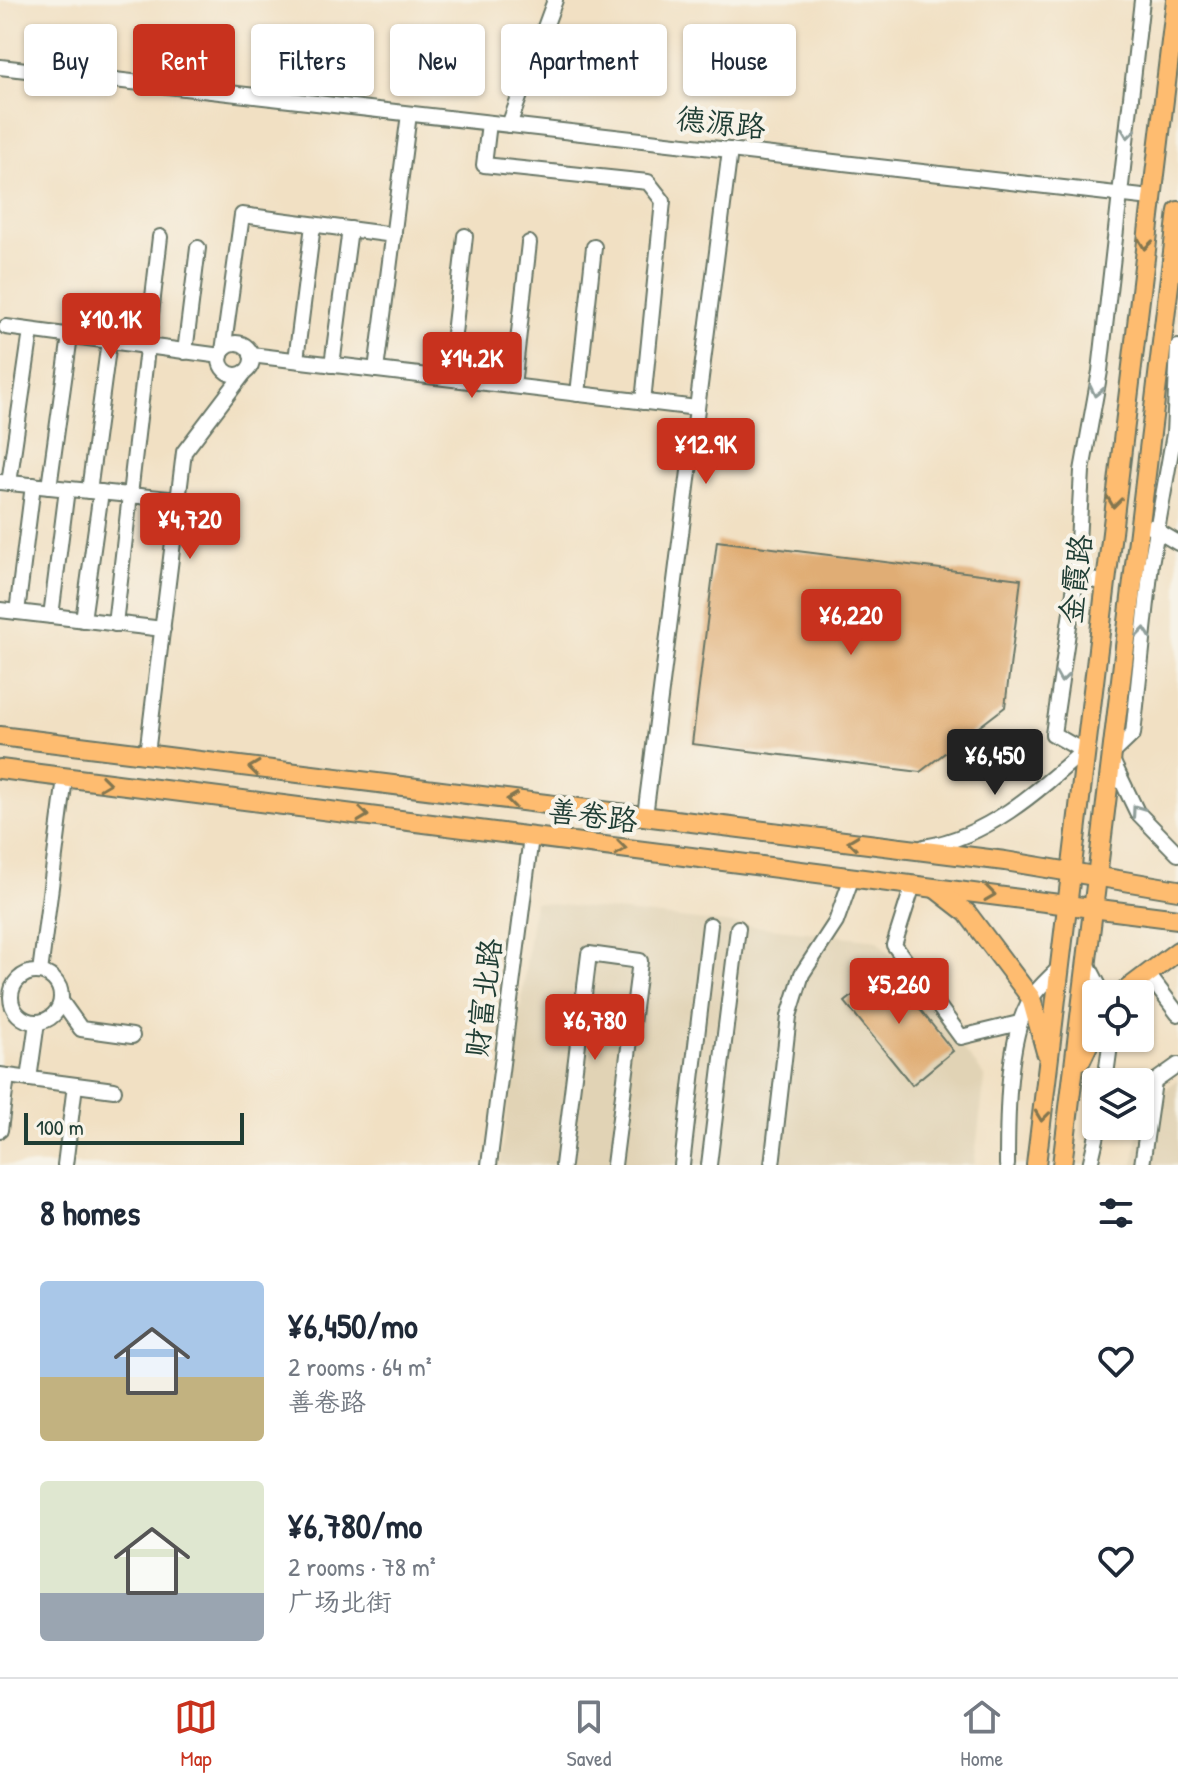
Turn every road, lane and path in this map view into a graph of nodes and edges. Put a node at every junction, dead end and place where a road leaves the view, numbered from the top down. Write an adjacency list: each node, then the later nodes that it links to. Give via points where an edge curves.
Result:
1 (555, 0): 7 (street)
2 (1142, 0): 9 (street, one-way to 9)
3 (1176, 0): 10 (main road, 金霞路)
4 (0, 67): 5 (street, 德源路)
5 (409, 114): 6 (street, 德源路); 14 (street)
6 (489, 123): 7 (street, 德源路); 36 (street, via 484,165 648,182 663,201)
7 (509, 125): 8 (street, 德源路)
8 (730, 150): 9 (street, 德源路); 37 (street)
9 (1121, 195): 10 (street, 德源路); 47 (street, one-way to 47, via 1082,471)
10 (1151, 198): 48 (main road, 金霞路, one-way to 48)
11 (1178, 211): 26 (main road, 金霞路)
12 (313, 225): 13 (street); 27 (street, via 242,215); 29 (street)
13 (350, 229): 14 (street); 30 (street)
14 (394, 235): 31 (street)
15 (465, 236): 33 (street)
16 (160, 237): 24 (street)
17 (529, 243): 34 (street)
18 (594, 247): 35 (street)
19 (198, 248): 25 (street)
20 (6, 327): 21 (street)
21 (31, 331): 22 (street); 38 (street)
22 (70, 336): 23 (street); 39 (street)
23 (109, 341): 24 (street); 41 (street)
24 (147, 347): 25 (street); 42 (street)
25 (185, 352): 27 (street)
26 (1172, 352): 44 (main road, 金霞路); 45 (street, via 1174,434)
27 (222, 354): 28 (street, via 236,344); 32 (street, via 225,371)
28 (251, 355): 29 (street); 32 (street)
29 (296, 360): 30 (street)
30 (332, 365): 31 (street)
31 (376, 370): 33 (street)
32 (244, 373): 43 (street, via 184,452)
33 (449, 378): 34 (street)
34 (513, 386): 35 (street)
35 (578, 394): 36 (street)
36 (643, 402): 37 (street)
37 (697, 408): 62 (street)
38 (3, 485): 39 (street)
39 (41, 486): 40 (street); 51 (street)
40 (67, 489): 41 (street); 52 (street)
41 (95, 492): 42 (street); 53 (street)
42 (130, 495): 43 (street); 54 (street)
43 (179, 500): 55 (street)
44 (1140, 521): 45 (street); 49 (main road, 金霞路)
45 (1158, 532): 46 (street); 49 (street)
46 (1178, 543)
47 (1076, 578): 48 (street); 57 (street, one-way to 57, via 1053,734)
48 (1104, 582): 57 (main road, 金霞路)
49 (1140, 585): 59 (main road, 金霞路, one-way to 49)
50 (0, 610): 51 (street)
51 (17, 612): 52 (street)
52 (51, 616): 53 (street)
53 (83, 620): 54 (street)
54 (115, 624): 55 (street)
55 (163, 629): 58 (street)
56 (0, 736): 58 (main road, 善卷路)
57 (1083, 751): 64 (street, via 1040,789 979,828 945,844); 66 (main road, 金霞路)
58 (147, 754): 62 (main road, 善卷路, one-way to 58)
59 (1110, 756): 65 (street, one-way to 59, via 1137,812); 68 (main road, 金霞路)
60 (0, 769): 61 (main road, 善卷路)
61 (65, 778): 63 (main road, 善卷路, one-way to 63); 80 (street)
62 (645, 816): 64 (main road, 善卷路, one-way to 62)
63 (531, 837): 67 (main road, 善卷路, one-way to 67); 101 (street, 财富北路)
64 (908, 849): 66 (main road, 善卷路)
65 (1178, 854)
66 (1070, 871): 68 (main road, 善卷路); 72 (main road, 金霞路)
67 (852, 877): 69 (main road, 善卷路); 106 (street, via 836,922 802,974 789,1016)
68 (1096, 878): 71 (main road); 73 (main road, 金霞路)
69 (913, 885): 70 (main road, 善卷路); 88 (street, via 894,945 961,1037)
70 (934, 887): 72 (main road, 善卷路, one-way to 72); 84 (main road, via 967,913)
71 (1178, 890)
72 (1066, 903): 73 (main road, 善卷路); 79 (main road, 金霞路)
73 (1093, 908): 74 (main road, 善卷路); 78 (main road, 金霞路)
74 (1178, 919)
75 (710, 925): 104 (street)
76 (738, 928): 105 (street)
77 (1178, 951): 81 (main road)
78 (1088, 965): 82 (street); 94 (main road, 金霞路)
79 (1061, 966): 84 (street); 91 (main road, 金霞路)
80 (40, 972): 85 (street, via 54,979); 87 (street, via 23,976 11,997 17,1013)
81 (1147, 973): 83 (main road); 86 (street)
82 (1096, 980)
83 (1138, 980)
84 (1031, 998): 88 (street); 91 (main road)
85 (61, 1001): 87 (street, via 53,1015); 89 (street, via 81,1029)
86 (1178, 1014)
87 (37, 1022): 95 (street)
88 (1019, 1023): 107 (street)
89 (132, 1036)
90 (1085, 1052): 94 (main road)
91 (1049, 1064): 108 (main road, 金霞路, one-way to 108)
92 (1178, 1065): 111 (street, via 1154,1082)
93 (4, 1076): 95 (street); 98 (street)
94 (1073, 1077): 109 (main road, 金霞路)
95 (29, 1079): 96 (street)
96 (75, 1085): 97 (street); 100 (street)
97 (114, 1090)
98 (0, 1130)
99 (1096, 1140): 110 (street)
100 (65, 1165)
101 (489, 1165)
102 (563, 1165): 103 (street, via 589,954 640,961)
103 (614, 1165)
104 (682, 1165)
105 (709, 1165)
106 (772, 1165)
107 (1007, 1165)
108 (1036, 1165)
109 (1062, 1165)
110 (1090, 1165)
111 (1142, 1165)

